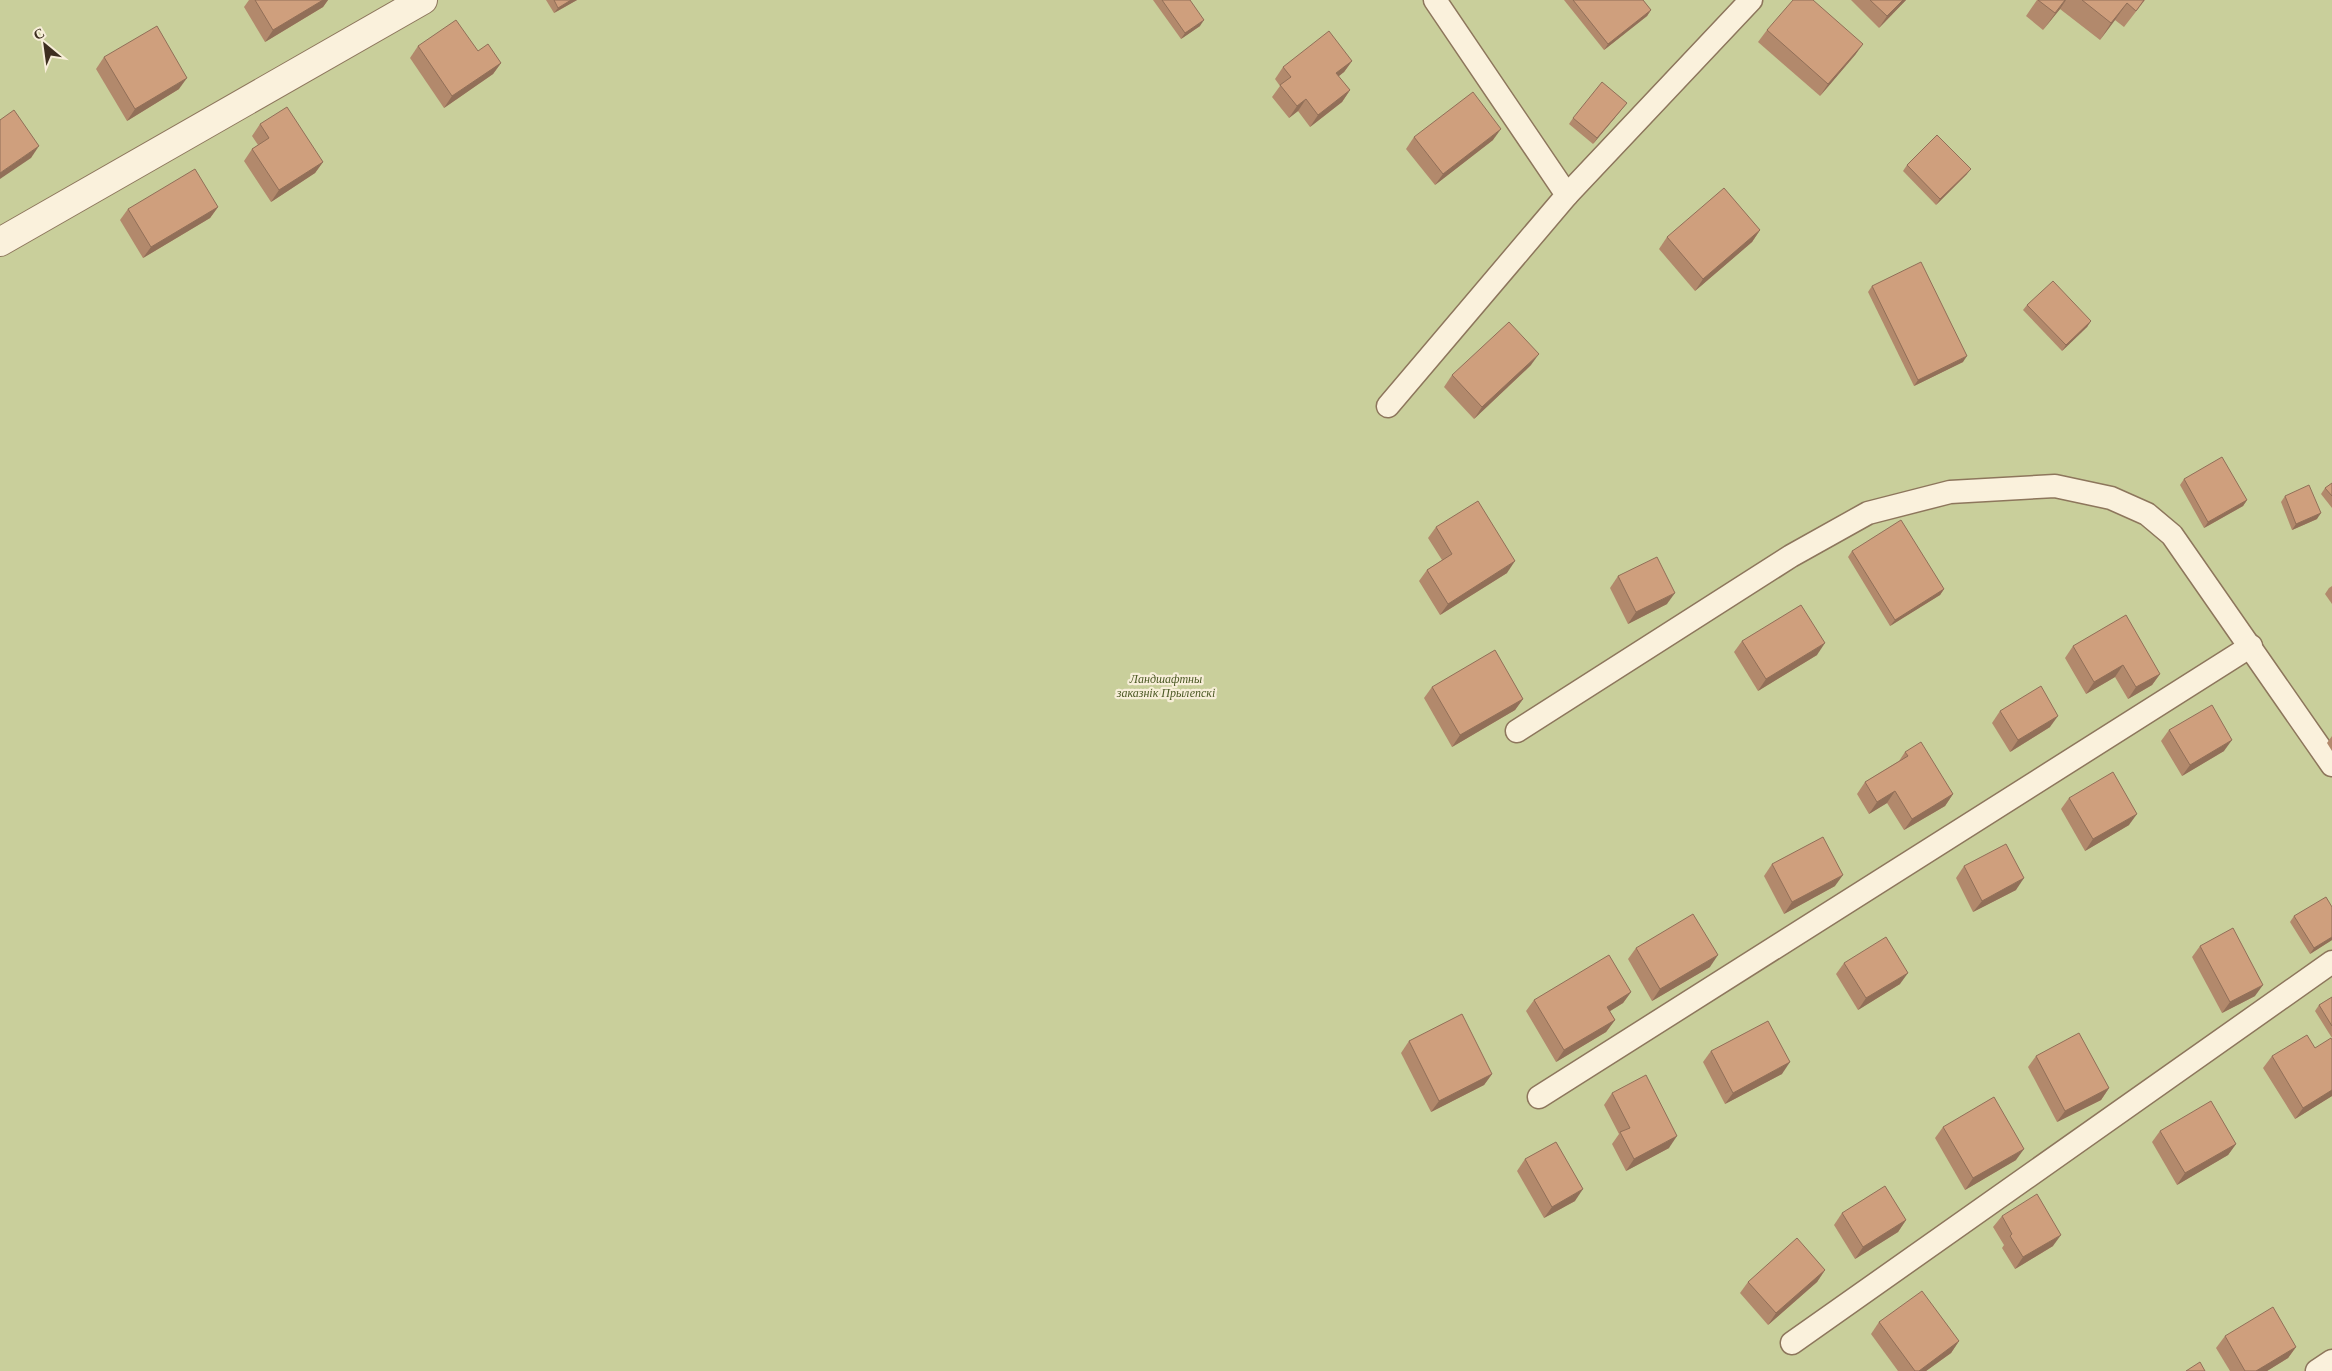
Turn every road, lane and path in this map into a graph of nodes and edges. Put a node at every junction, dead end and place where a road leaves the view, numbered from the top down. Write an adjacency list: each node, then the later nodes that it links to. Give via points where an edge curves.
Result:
1 (423, 0): 5 (street)
2 (1435, 0): 4 (lane)
3 (1751, 0): 4 (lane)
4 (1567, 195): 6 (lane)
5 (0, 242)
6 (1388, 406)
7 (2251, 646): 8 (lane, via 2172,535 2146,514 2111,498 2055,486 1950,492 1859,518 1791,556); 9 (lane); 11 (lane)
8 (1517, 730)
9 (2332, 765)
10 (2332, 962): 12 (lane)
11 (1539, 1097)
12 (1792, 1343)
13 (2332, 1361): 14 (lane)
14 (2317, 1371)

